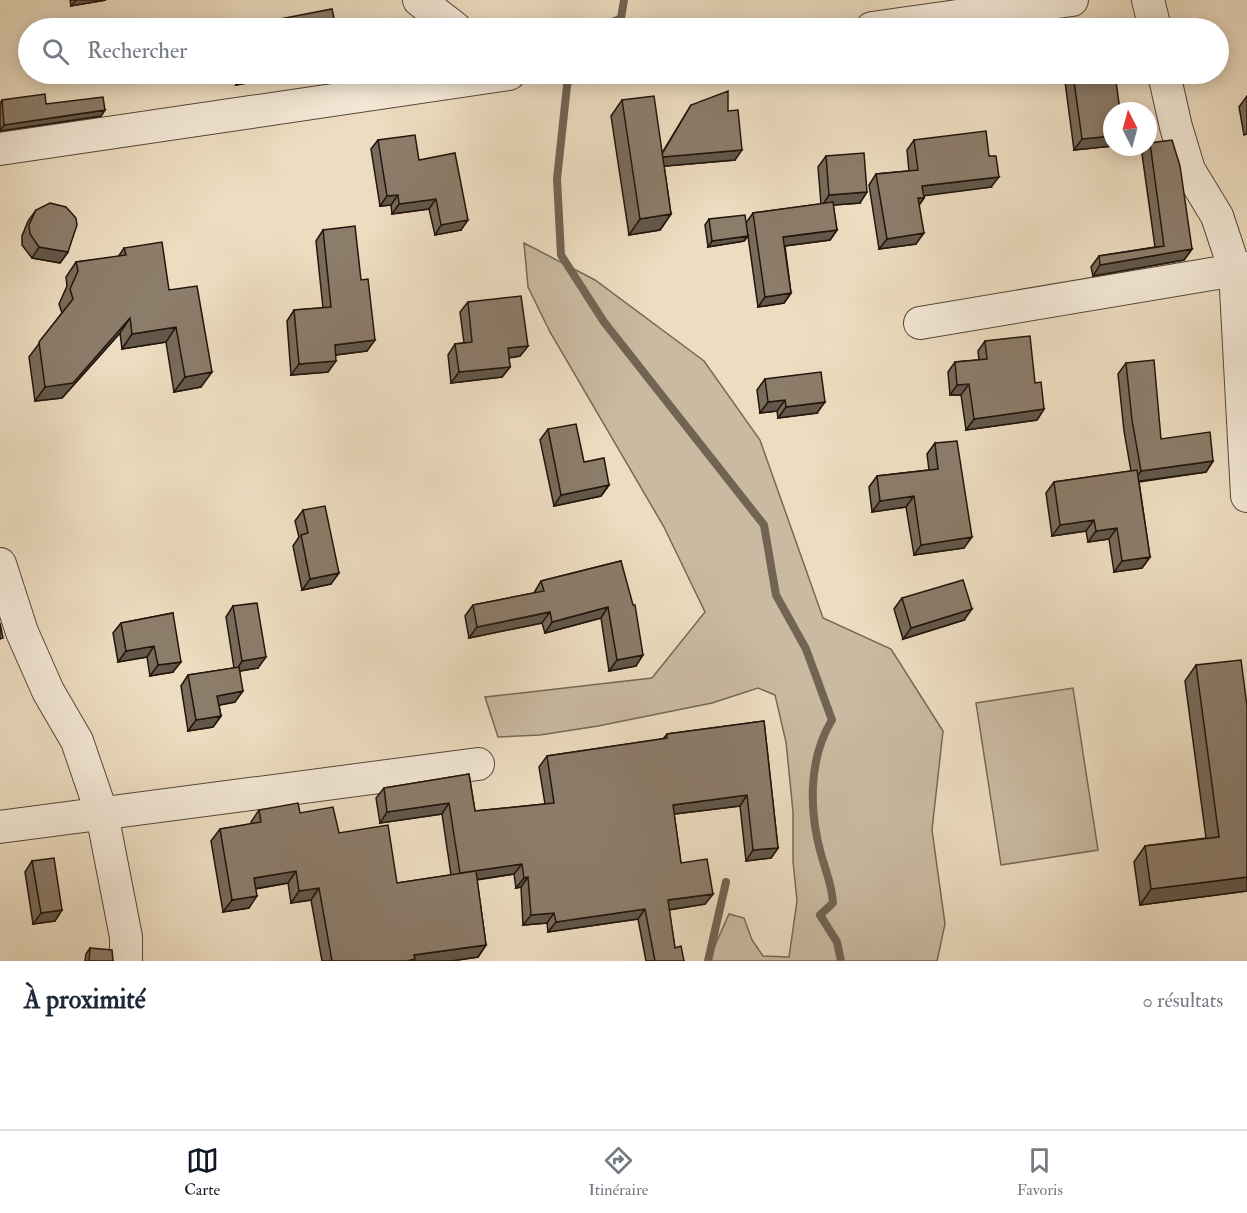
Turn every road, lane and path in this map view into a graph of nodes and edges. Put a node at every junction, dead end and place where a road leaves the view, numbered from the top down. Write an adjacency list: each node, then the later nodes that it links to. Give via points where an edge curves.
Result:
1 (419, 0): 4 (street)
2 (1072, 0): 5 (street)
3 (1149, 0): 6 (street)
4 (442, 18)
5 (944, 18)
6 (1153, 18)
7 (441, 84): 9 (street)
8 (1166, 84): 10 (street, via 1189,170 1217,216)
9 (0, 149)
10 (1241, 269): 11 (street); 12 (street)
11 (920, 323)
12 (1247, 496)
13 (0, 564): 15 (street, via 21,632 77,741)
14 (478, 764): 15 (street)
15 (102, 814): 16 (street); 17 (street, via 126,937)
16 (0, 827)
17 (126, 961)

